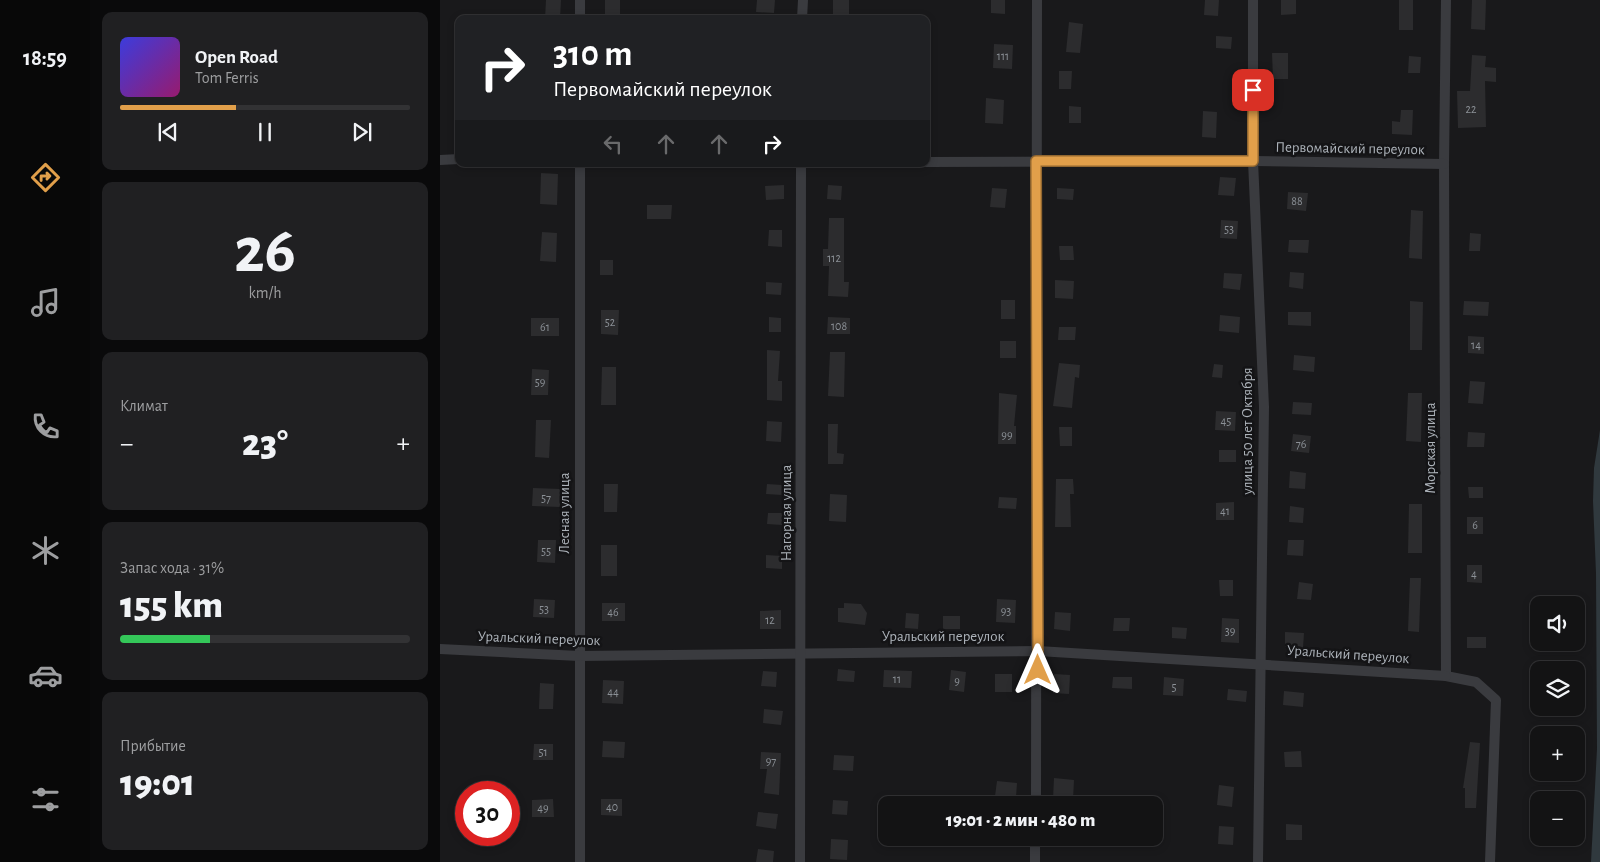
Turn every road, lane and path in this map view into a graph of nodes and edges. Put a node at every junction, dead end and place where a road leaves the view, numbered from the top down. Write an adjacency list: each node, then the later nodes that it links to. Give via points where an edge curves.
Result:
1 (580, 0): 6 (street)
2 (803, 0): 7 (street)
3 (1037, 0): 10 (street)
4 (1253, 0): 11 (street, улица 50 лет Октября)
5 (1446, 0): 13 (street, Морская улица)
6 (580, 15)
7 (802, 15)
8 (455, 159): 9 (street)
9 (440, 160)
10 (1036, 161): 11 (street, Первомайский переулок); 12 (street, Первомайский переулок); 17 (street)
11 (1253, 161): 13 (street, Первомайский переулок); 20 (street, улица 50 лет Октября, via 1264,407)
12 (930, 162)
13 (1444, 164): 21 (street, Морская улица)
14 (580, 167): 19 (street, Лесная улица)
15 (801, 167): 18 (street, Нагорная улица)
16 (440, 649): 19 (street, Уральский переулок)
17 (1038, 650): 18 (street, Уральский переулок); 20 (street, Уральский переулок); 22 (street)
18 (801, 652): 19 (street, Уральский переулок); 25 (street, Нагорная улица)
19 (579, 656): 24 (street, Лесная улица)
20 (1259, 664): 21 (street, Уральский переулок); 27 (street, улица 50 лет Октября)
21 (1446, 676): 28 (street, via 1476,682 1496,700)
22 (1036, 796)
23 (1035, 846): 26 (street)
24 (580, 862)
25 (800, 862)
26 (1035, 862)
27 (1258, 862)
28 (1490, 862)

